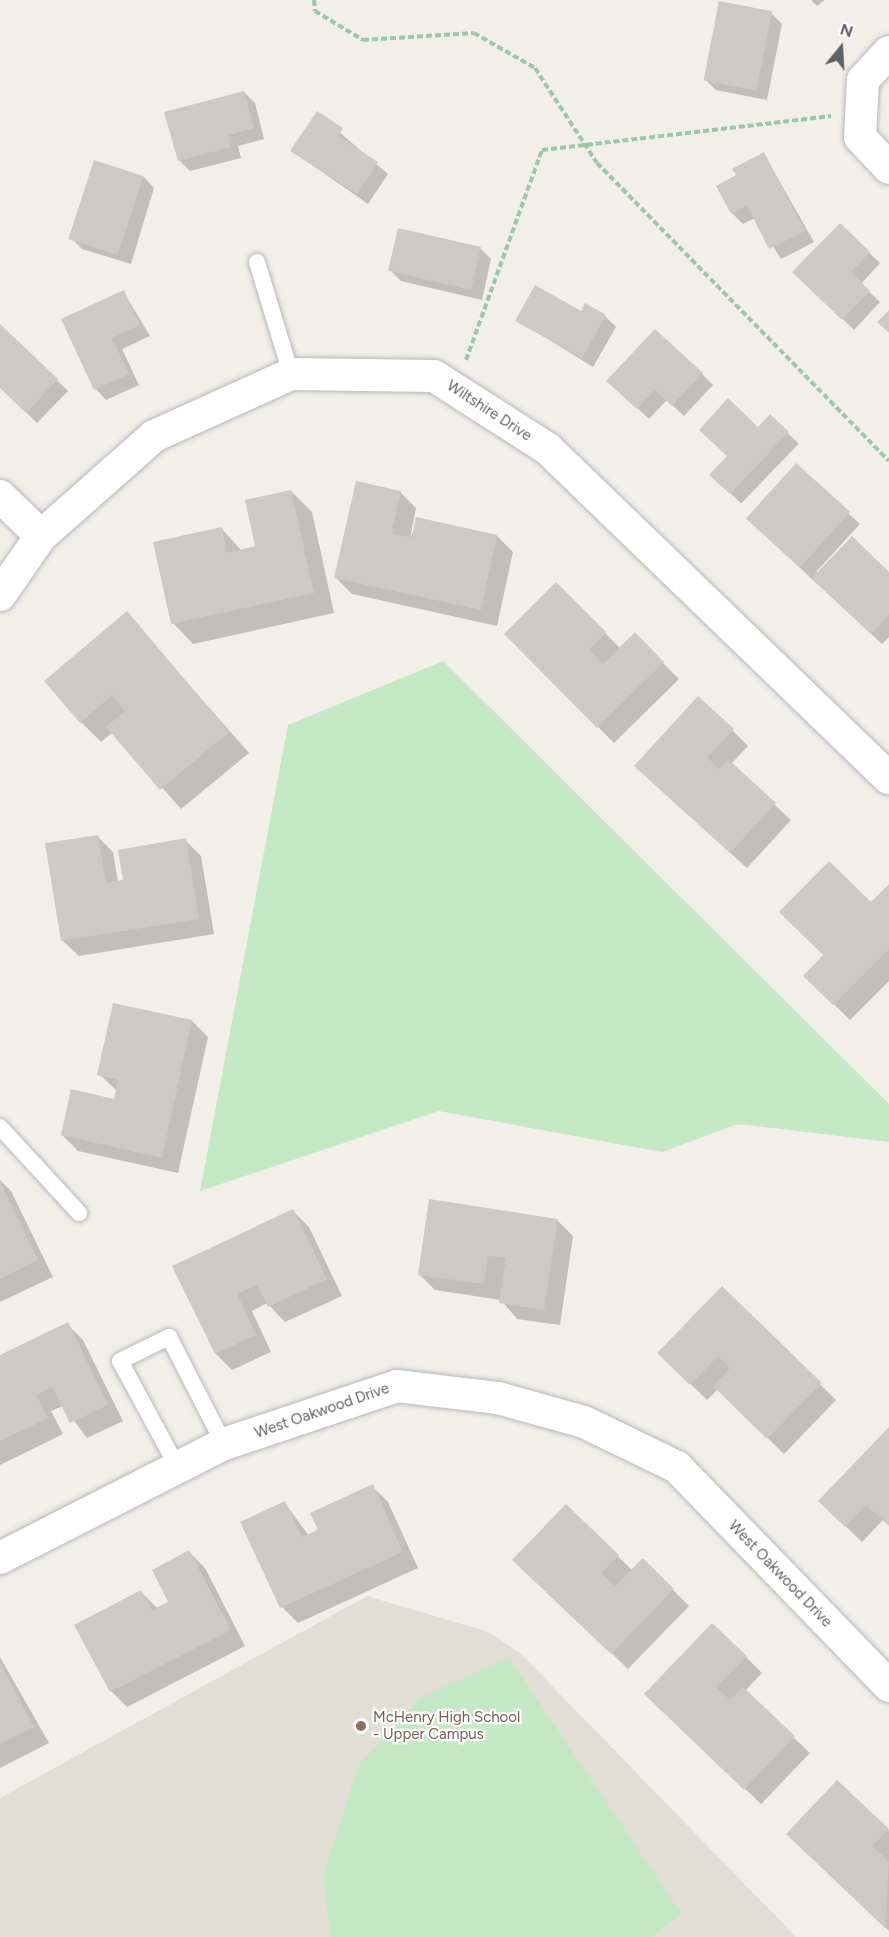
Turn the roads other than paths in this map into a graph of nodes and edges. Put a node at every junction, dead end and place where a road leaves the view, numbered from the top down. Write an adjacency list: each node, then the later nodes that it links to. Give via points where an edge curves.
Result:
1 (889, 52): 2 (street, via 863,80 860,138)
2 (889, 168)
3 (257, 262): 4 (lane)
4 (291, 374): 6 (street, Wiltshire Drive, via 154,436); 8 (street, Wiltshire Drive, via 434,376 548,449)
5 (0, 496): 6 (street)
6 (42, 536): 7 (street, Wiltshire Drive)
7 (0, 595)
8 (889, 778)
9 (0, 1127): 10 (lane)
10 (80, 1213)
11 (224, 1444): 12 (street, West Oakwood Drive); 12 (lane, via 169,1337 120,1361); 14 (street, West Oakwood Drive, via 397,1386 498,1398 584,1422 677,1467)
12 (179, 1470): 13 (street, West Oakwood Drive)
13 (0, 1557)
14 (889, 1686)

